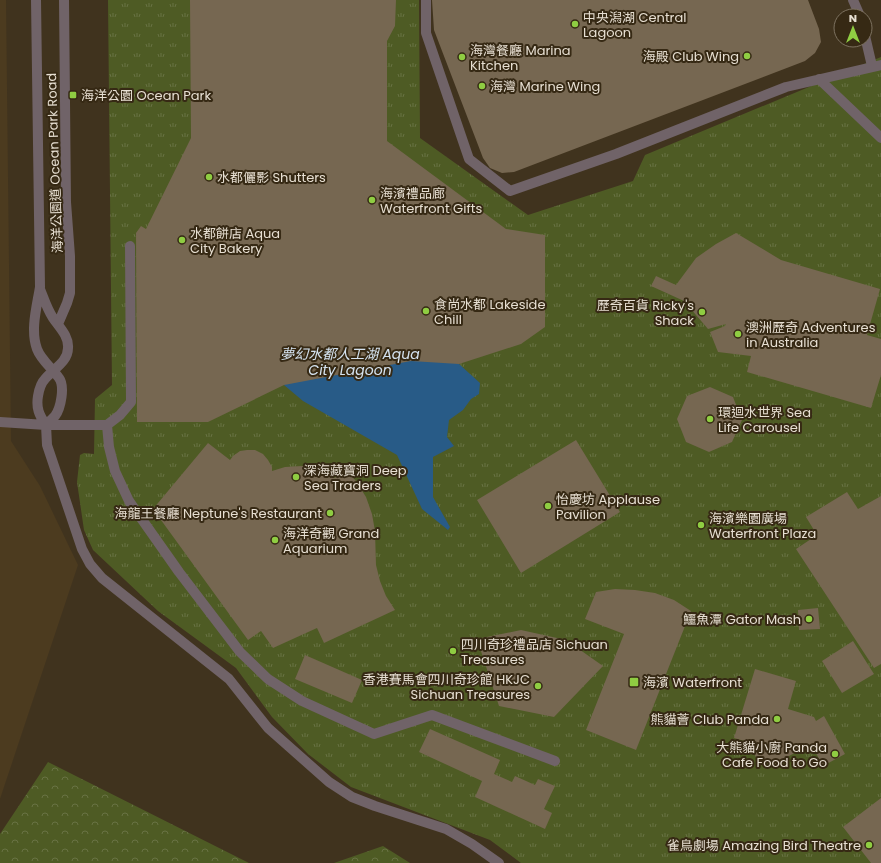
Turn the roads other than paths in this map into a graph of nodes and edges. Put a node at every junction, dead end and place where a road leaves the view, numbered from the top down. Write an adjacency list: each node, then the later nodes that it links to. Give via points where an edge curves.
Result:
1 (36, 0): 9 (street, 海洋公園道 Ocean Park Road)
2 (64, 0): 10 (street, 海洋公園道 Ocean Park Road, via 66,202 70,293)
3 (426, 0): 6 (street, via 426,33 469,160 510,191 616,154 786,87)
4 (870, 48): 5 (street)
5 (877, 66): 6 (street)
6 (819, 79): 7 (street)
7 (881, 138)
8 (130, 246): 14 (street, via 131,402)
9 (40, 287): 10 (street, 海洋公園道 Ocean Park Road); 11 (street, 海洋公園道 Ocean Park Road, via 34,335 37,349)
10 (58, 324): 11 (street, 海洋公園道 Ocean Park Road, via 66,337 68,348 64,360)
11 (53, 371): 13 (street, 海洋公園道 Ocean Park Road, via 44,380 37,402 38,413); 13 (street, 海洋公園道 Ocean Park Road, via 61,380 61,403 56,415)
12 (3, 422): 13 (street)
13 (46, 425): 14 (street); 16 (street, via 47,445 82,549 102,578 229,679 268,728 329,782 352,797 446,829)
14 (107, 425): 15 (street, via 115,471 129,501 240,652 268,679 302,701 374,734 432,715)
15 (555, 761)
16 (499, 863)

